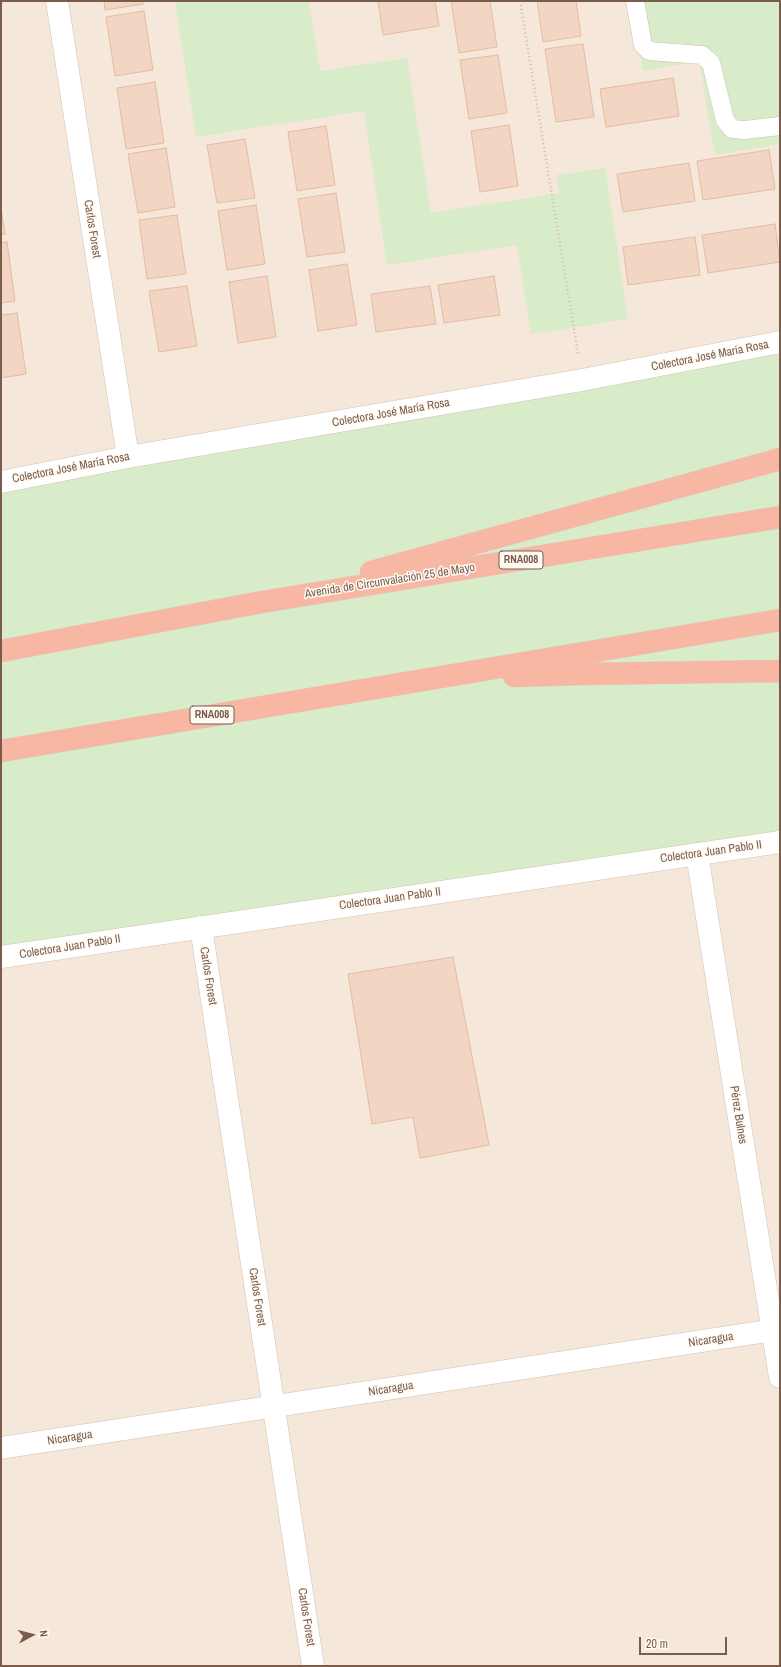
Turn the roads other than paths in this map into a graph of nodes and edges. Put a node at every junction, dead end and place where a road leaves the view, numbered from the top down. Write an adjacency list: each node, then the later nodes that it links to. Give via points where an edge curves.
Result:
1 (57, 1): 5 (street, Carlos Forest)
2 (635, 1): 3 (lane, via 643,45 649,51 702,54 711,63 724,120 732,129)
3 (780, 126)
4 (780, 342): 5 (street, Colectora José María Rosa, via 582,380)
5 (128, 457): 7 (street, Colectora José María Rosa)
6 (780, 459): 9 (highway)
7 (1, 482)
8 (780, 517): 9 (highway, Avenida de Circunvalación 25 de Mayo / RNA008)
9 (262, 602): 11 (highway, Avenida de Circunvalación 25 de Mayo / RNA008)
10 (780, 620): 13 (highway, RNA008)
11 (1, 651)
12 (780, 671): 13 (highway)
13 (423, 680): 14 (highway, RNA008)
14 (1, 751)
15 (780, 842): 16 (street, Colectora Juan Pablo II)
16 (697, 854): 17 (street, Colectora Juan Pablo II); 19 (street, Pérez Bulnes)
17 (201, 927): 18 (street, Colectora Juan Pablo II); 21 (street, Carlos Forest)
18 (1, 957)
19 (776, 1330): 20 (street, Pérez Bulnes); 21 (street, Nicaragua)
20 (780, 1377)
21 (274, 1407): 22 (street, Nicaragua); 23 (street, Carlos Forest)
22 (1, 1448)
23 (313, 1666)

